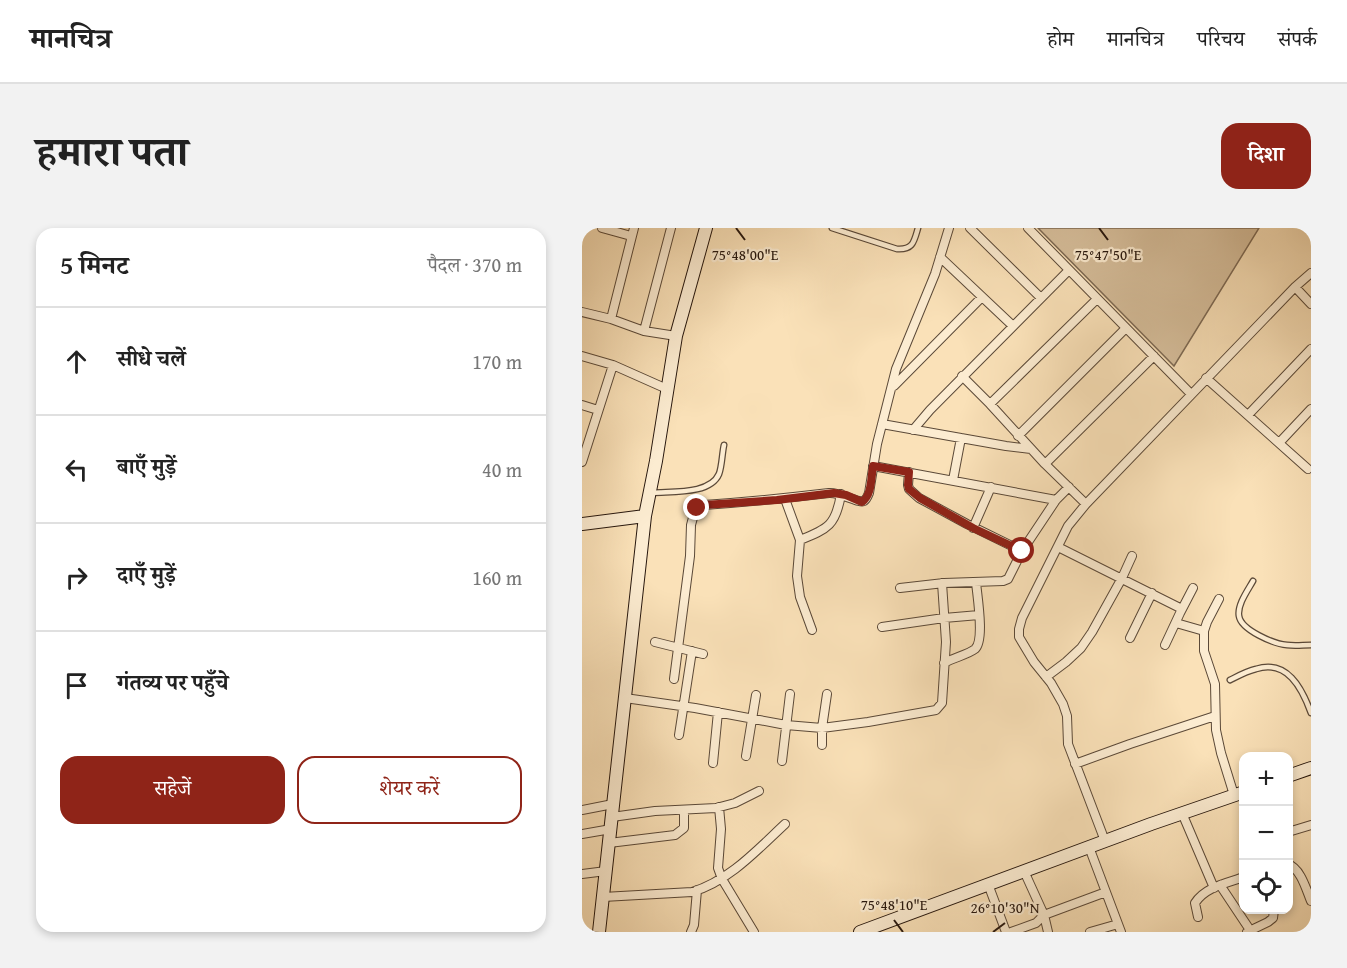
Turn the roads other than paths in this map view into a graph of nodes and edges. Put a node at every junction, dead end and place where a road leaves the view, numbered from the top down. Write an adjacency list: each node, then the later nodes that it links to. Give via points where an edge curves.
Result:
1 (602, 228): 9 (street)
2 (671, 228): 22 (street)
3 (706, 228): 23 (main road)
4 (832, 228): 5 (lane, via 897,249 913,244)
5 (918, 228)
6 (949, 228): 10 (street)
7 (970, 228): 15 (street)
8 (1028, 228): 11 (street)
9 (632, 232): 19 (street)
10 (940, 257): 14 (street); 31 (street)
11 (1069, 270): 15 (street); 16 (street)
12 (1311, 273): 13 (street)
13 (1295, 287): 17 (street); 29 (street)
14 (982, 297): 20 (street); 31 (street)
15 (1041, 298): 20 (street)
16 (1097, 299): 21 (street); 33 (street)
17 (1311, 304)
18 (582, 312): 19 (street)
19 (610, 319): 22 (street)
20 (1013, 326): 28 (street)
21 (1126, 327): 26 (street); 40 (street)
22 (644, 331): 23 (street)
23 (676, 336): 30 (main road)
24 (1310, 352): 37 (street)
25 (582, 356): 27 (street)
26 (1154, 356): 32 (street); 46 (street)
27 (613, 365): 30 (street); 36 (street)
28 (962, 376): 33 (street); 39 (street)
29 (1206, 378): 32 (street); 37 (street)
30 (667, 388): 53 (main road)
31 (892, 388): 38 (street)
32 (1191, 394): 57 (street)
33 (990, 404): 40 (street)
34 (582, 405): 36 (street)
35 (1311, 409): 42 (street)
36 (598, 410): 45 (street)
37 (1248, 415): 42 (street)
38 (882, 424): 39 (street); 47 (street)
39 (913, 430): 41 (street)
40 (1018, 436): 44 (street)
41 (961, 438): 44 (street); 50 (street)
42 (1279, 443): 48 (street)
43 (724, 445): 53 (lane, via 720,473 707,487)
44 (1031, 450): 46 (street)
45 (583, 457)
46 (1045, 464): 52 (street)
47 (873, 466): 49 (street); 54 (street, via 866,500 858,502)
48 (1308, 469)
49 (909, 472): 50 (street); 60 (street, via 908,485 915,495)
50 (953, 480): 51 (street)
51 (991, 487): 56 (street); 60 (street)
52 (1069, 487): 56 (street); 57 (street)
53 (650, 493): 58 (main road)
54 (841, 494): 55 (street); 61 (street, via 838,511 828,527)
55 (785, 499): 61 (street); 84 (street, via 697,508 691,525)
56 (1056, 500): 63 (street)
57 (1086, 504): 62 (street, via 1068,526)
58 (645, 516): 59 (main road); 94 (main road)
59 (582, 524)
60 (973, 528): 63 (street)
61 (800, 540): 78 (street, via 797,576)
62 (1058, 547): 65 (street); 88 (street, via 1019,629 1024,646)
63 (1022, 551): 67 (street, via 1008,579)
64 (1132, 556): 65 (street)
65 (1122, 578): 71 (street); 88 (street, via 1081,648)
66 (1253, 581): 83 (lane, via 1239,613 1242,624 1285,645)
67 (976, 582): 68 (street); 74 (street)
68 (942, 583): 69 (street); 75 (street)
69 (900, 588)
70 (1193, 588): 73 (street)
71 (1152, 593): 73 (street); 80 (street)
72 (1219, 599): 79 (street)
73 (1182, 609): 76 (street)
74 (979, 615): 75 (street); 87 (street, via 977,647)
75 (944, 618): 77 (street); 87 (street)
76 (1176, 623): 79 (street); 82 (street)
77 (882, 627)
78 (812, 630)
79 (1204, 631): 98 (street, via 1204,651 1215,684)
80 (1130, 638)
81 (655, 642): 84 (street)
82 (1165, 645)
83 (1311, 645)
84 (677, 648): 85 (street); 89 (street)
85 (692, 651): 86 (street); 95 (street)
86 (704, 654)
87 (944, 663): 101 (street, via 942,703 936,710)
88 (1046, 677): 107 (street, via 1065,710)
89 (674, 679)
90 (1230, 680): 97 (lane, via 1257,668 1281,669 1299,686)
91 (790, 694): 100 (street)
92 (827, 694): 101 (street)
93 (756, 695): 99 (street)
94 (625, 698): 95 (street); 112 (main road)
95 (684, 707): 96 (street); 102 (street)
96 (718, 712): 99 (street); 106 (street)
97 (1311, 713)
98 (1215, 717): 107 (street); 111 (street, via 1221,753)
99 (753, 718): 100 (street); 104 (street)
100 (786, 725): 101 (street); 105 (street)
101 (822, 728): 103 (street)
102 (679, 735)
103 (822, 745)
104 (746, 756)
105 (782, 761)
106 (712, 763)
107 (1074, 764): 122 (street)
108 (1311, 768): 109 (main road)
109 (1293, 774)
110 (759, 791): 113 (street)
111 (1239, 793): 116 (main road)
112 (614, 804): 114 (street); 117 (main road)
113 (719, 807): 115 (street); 129 (street, via 717,861)
114 (582, 810)
115 (684, 810): 117 (street, via 655,811); 123 (street, via 684,828 675,835)
116 (1182, 813): 122 (main road); 132 (street)
117 (611, 823): 121 (street); 123 (main road)
118 (785, 824): 129 (street)
119 (1311, 825): 120 (street)
120 (1293, 830)
121 (582, 834)
122 (1106, 841): 124 (main road)
123 (609, 843): 126 (main road)
124 (1089, 847): 127 (main road); 134 (street)
125 (1293, 866): 136 (street)
126 (606, 871): 128 (street); 135 (main road)
127 (1024, 871): 131 (main road); 138 (street)
128 (582, 874)
129 (722, 879): 133 (street); 144 (street)
130 (1239, 879): 132 (street)
131 (988, 884): 145 (main road); 146 (street)
132 (1217, 886): 139 (street, via 1195,903); 141 (street)
133 (698, 890): 135 (street); 143 (street)
134 (1106, 892): 138 (street); 140 (street)
135 (603, 897): 142 (main road)
136 (1311, 901)
137 (1273, 914): 141 (street, via 1268,922)
138 (1044, 915): 147 (street, via 1036,923); 148 (street)
139 (1198, 917)
140 (1120, 928): 149 (street)
141 (1249, 931)
142 (599, 932)
143 (691, 932)
144 (754, 932)
145 (860, 932)
146 (1006, 932)
147 (1011, 932)
148 (1048, 932)
149 (1090, 932)

